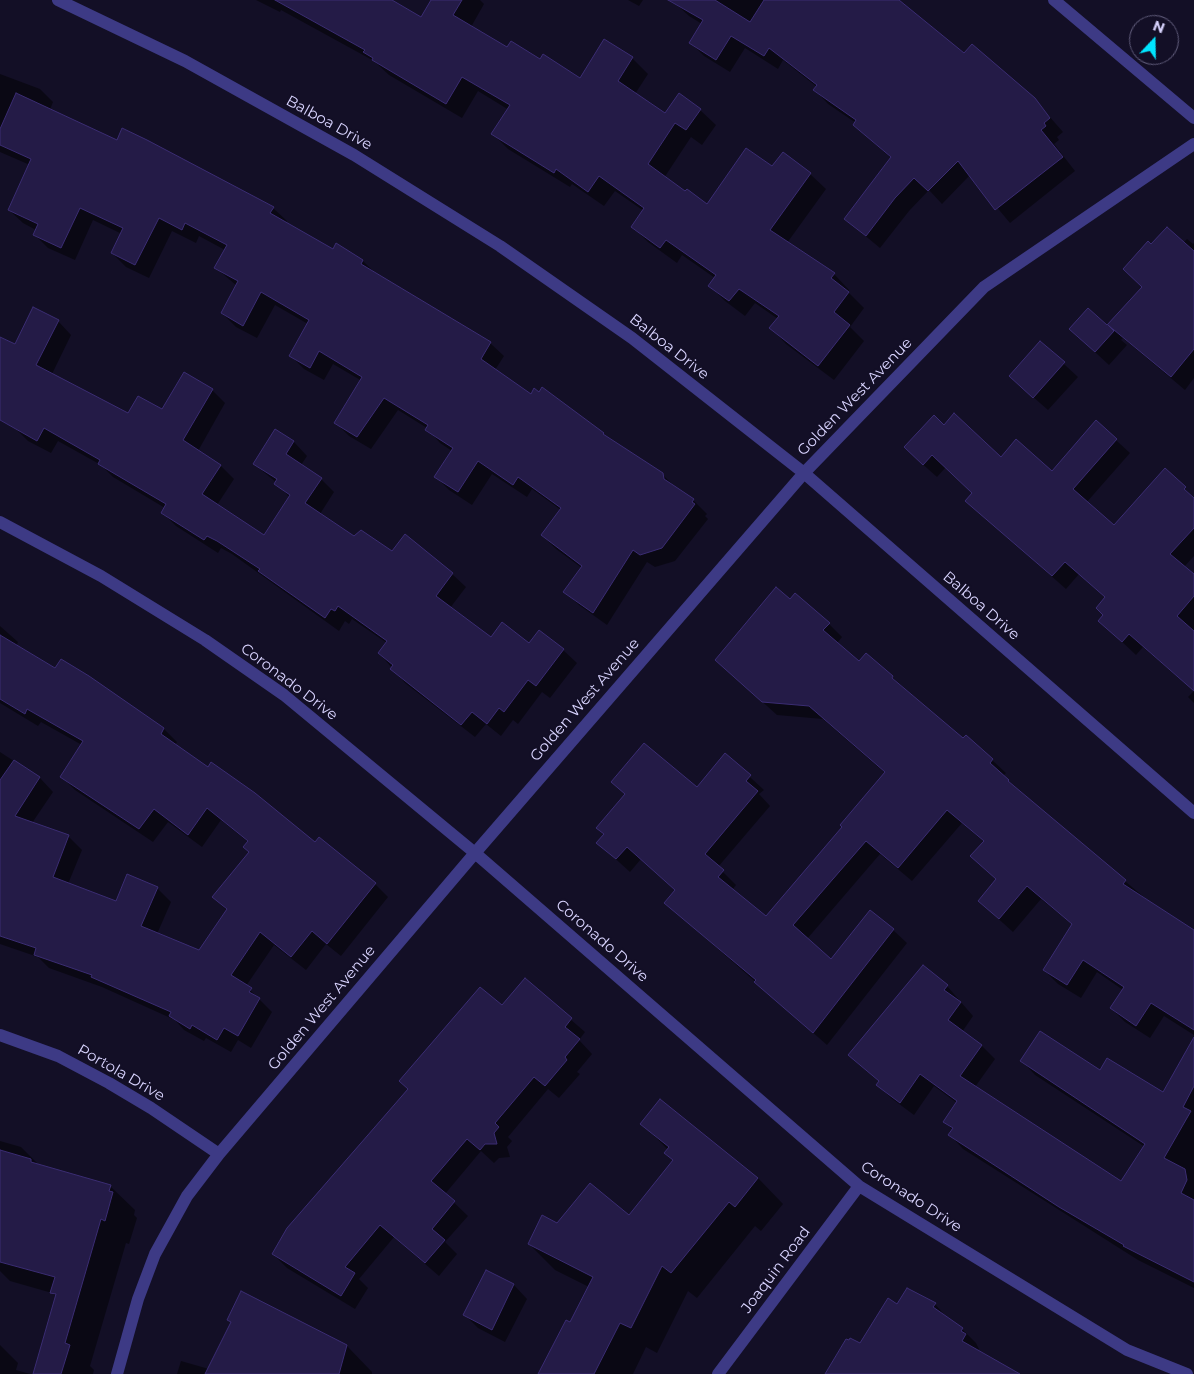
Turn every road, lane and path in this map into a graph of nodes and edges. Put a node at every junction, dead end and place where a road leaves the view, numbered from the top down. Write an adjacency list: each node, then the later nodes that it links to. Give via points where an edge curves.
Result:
1 (58, 0): 5 (street, Balboa Drive, via 185,61 345,150 492,241 632,338)
2 (1054, 0): 3 (street)
3 (1194, 118)
4 (1194, 144): 5 (street, Golden West Avenue, via 984,287)
5 (804, 474): 7 (street, Balboa Drive); 8 (street, Golden West Avenue)
6 (0, 522): 8 (street, Coronado Drive, via 101,576 205,640 276,690)
7 (1194, 813)
8 (475, 853): 10 (street, Golden West Avenue); 11 (street, Coronado Drive)
9 (0, 1035): 10 (street, Portola Drive, via 58,1056 109,1083)
10 (219, 1154): 12 (street, Golden West Avenue, via 187,1196 155,1254 138,1299)
11 (859, 1186): 13 (street, Joaquin Road); 14 (street, Coronado Drive, via 1127,1350)
12 (118, 1374)
13 (718, 1374)
14 (1187, 1374)

